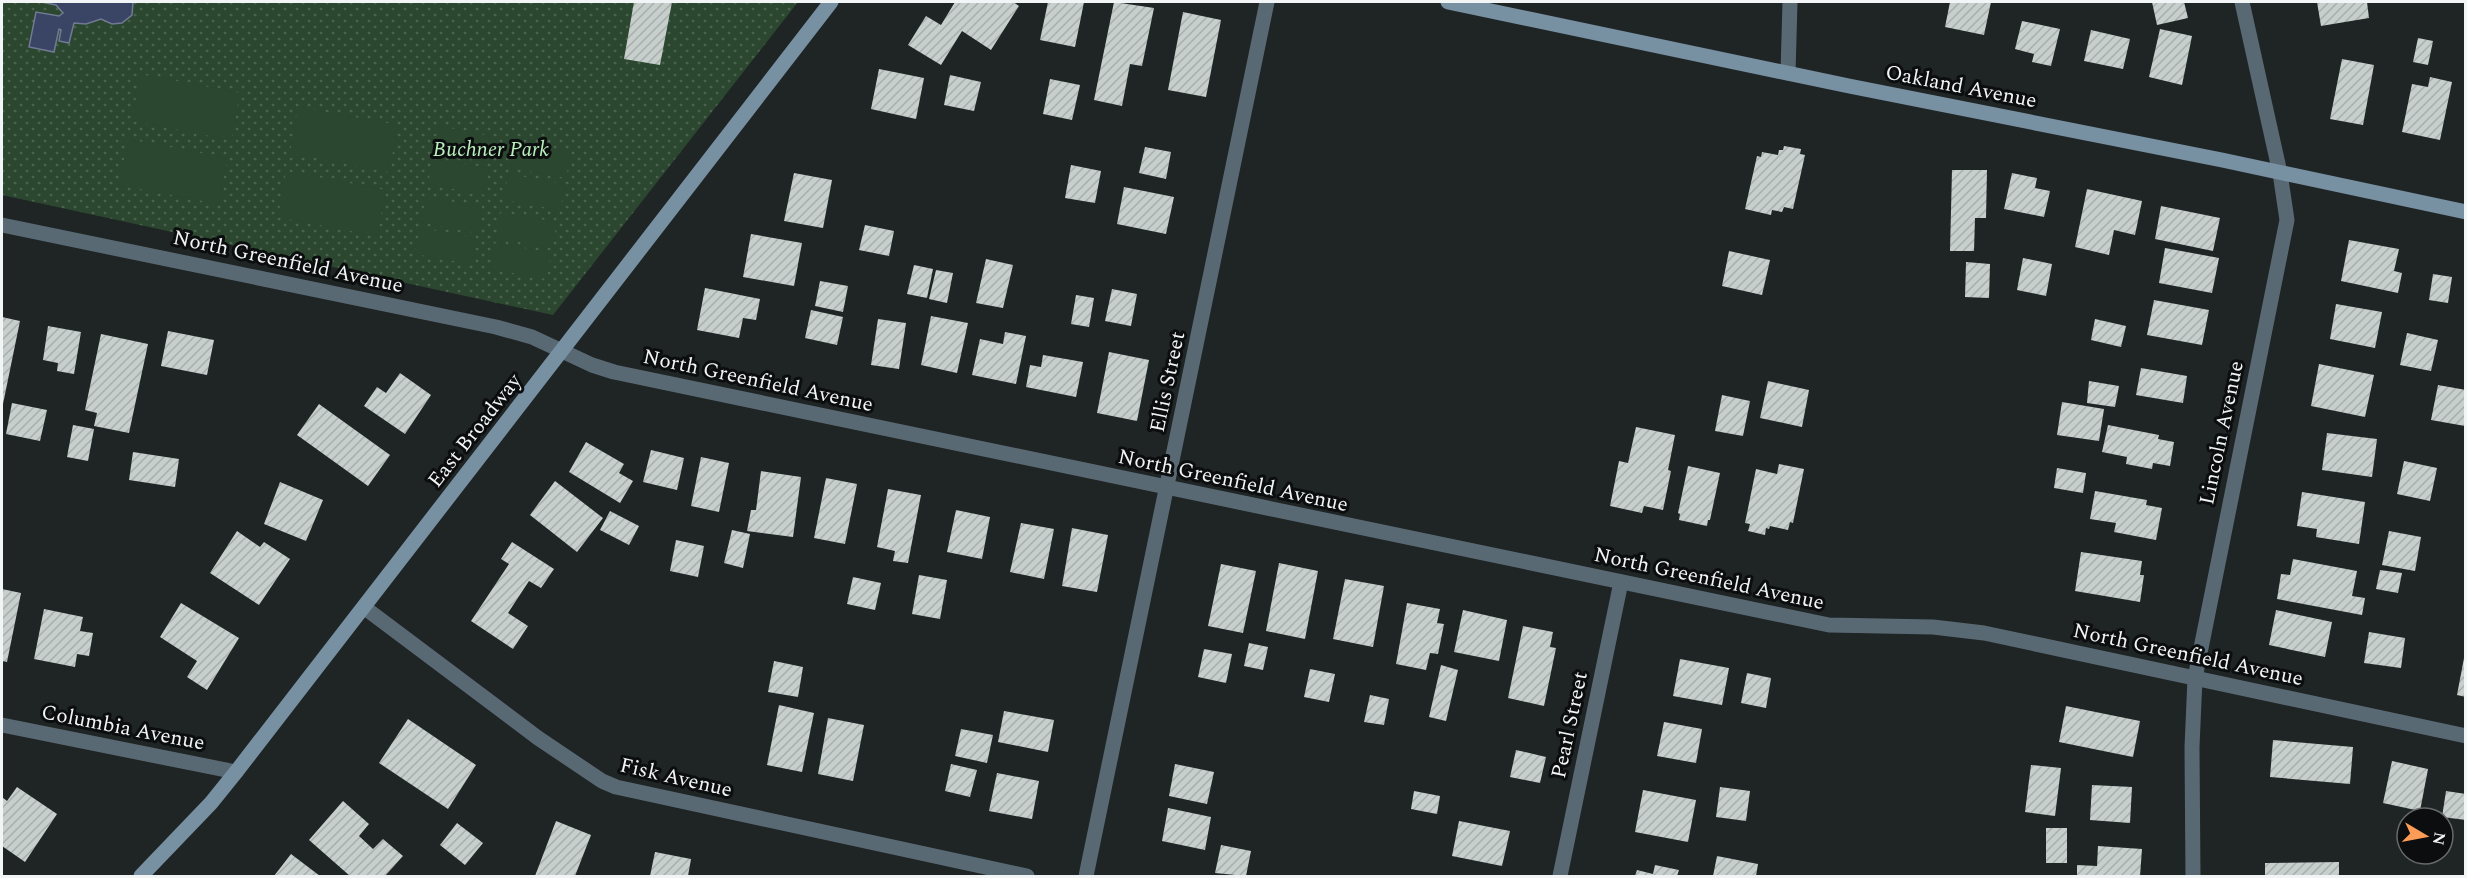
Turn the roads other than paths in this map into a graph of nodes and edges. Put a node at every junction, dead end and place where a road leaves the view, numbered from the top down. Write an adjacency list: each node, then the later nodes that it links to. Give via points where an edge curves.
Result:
1 (831, 2): 10 (main road, East Broadway)
2 (1267, 2): 11 (street, Ellis Street)
3 (1448, 2): 6 (main road, Oakland Avenue)
4 (1790, 2): 6 (street)
5 (2242, 2): 7 (street, Lincoln Avenue)
6 (1788, 73): 7 (main road, Oakland Avenue)
7 (2280, 173): 8 (main road, Oakland Avenue); 14 (street, Lincoln Avenue, via 2287,220)
8 (2466, 212)
9 (2, 225): 10 (street, North Greenfield Avenue, via 496,327)
10 (562, 351): 11 (street, North Greenfield Avenue, via 614,372); 13 (main road, East Broadway)
11 (1168, 489): 12 (street, North Greenfield Avenue); 20 (street, Ellis Street)
12 (1621, 582): 14 (street, North Greenfield Avenue, via 1829,625 1933,627 1984,633); 21 (street, Pearl Street)
13 (365, 608): 17 (main road, East Broadway); 19 (street, Fisk Avenue, via 537,738 616,787)
14 (2195, 678): 16 (street, North Greenfield Avenue); 22 (street, Lincoln Avenue)
15 (2, 725): 17 (street, Columbia Avenue)
16 (2466, 736)
17 (236, 772): 18 (main road, East Broadway)
18 (141, 876)
19 (1027, 876)
20 (1086, 876)
21 (1560, 876)
22 (2193, 876)

